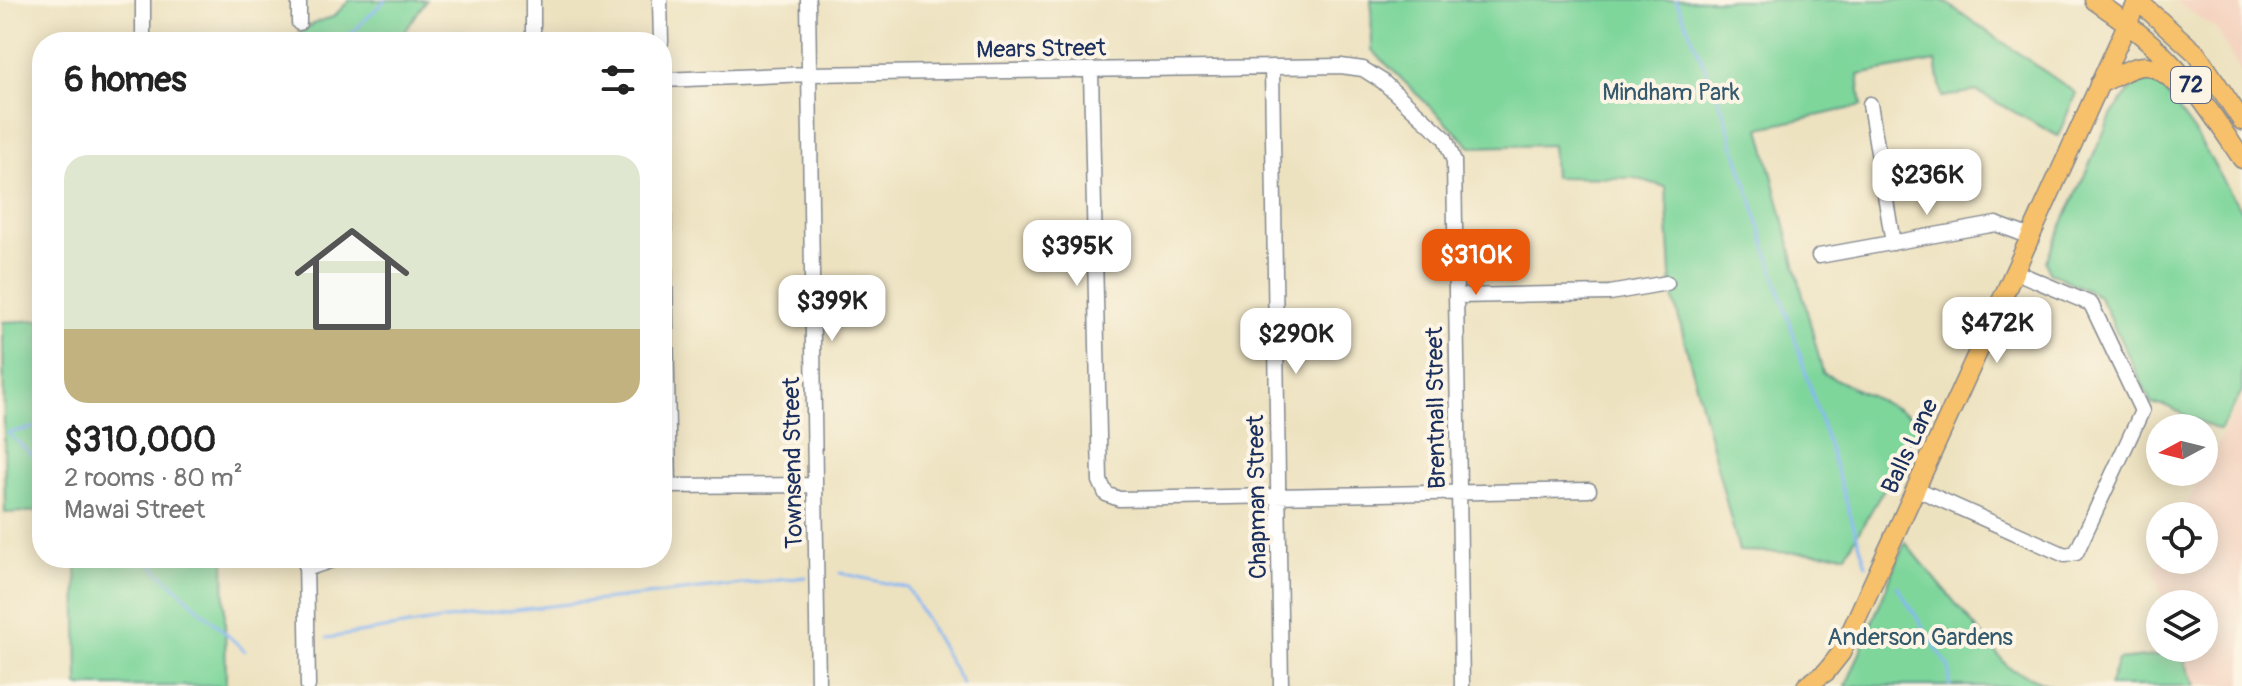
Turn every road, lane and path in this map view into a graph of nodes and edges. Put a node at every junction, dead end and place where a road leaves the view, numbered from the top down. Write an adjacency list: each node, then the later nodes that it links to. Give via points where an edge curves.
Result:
1 (143, 0): 10 (street)
2 (299, 0): 8 (street)
3 (533, 0): 11 (street)
4 (660, 0): 12 (street)
5 (808, 0): 15 (street, Townsend Street)
6 (2094, 0): 9 (main road, 72)
7 (2137, 0): 9 (main road, Balls Lane); 20 (main road, 72, via 2197,54)
8 (299, 23)
9 (2127, 23): 17 (main road, Balls Lane); 19 (main road, 72, via 2166,57)
10 (143, 32)
11 (533, 32)
12 (661, 32)
13 (1272, 67): 14 (street, Mears Street); 27 (street, Brentnall Street, via 1363,69 1445,138 1455,176); 33 (street, Chapman Street)
14 (1091, 71): 15 (street, Mears Street); 33 (street, via 1100,481 1106,494 1119,499)
15 (809, 74): 16 (street, Mears Street); 28 (street, Townsend Street)
16 (672, 80)
17 (2099, 84): 19 (main road, via 2150,65); 22 (main road, Balls Lane)
18 (1870, 104): 23 (street)
19 (2208, 108): 21 (main road, 72)
20 (2242, 121)
21 (2242, 159)
22 (2031, 237): 23 (street, via 1996,224); 25 (main road, Balls Lane)
23 (1893, 243): 24 (street)
24 (1819, 256)
25 (2016, 272): 30 (main road, Balls Lane); 30 (street, via 2091,304 2142,411 2076,553 2065,555)
26 (1667, 283): 27 (street, via 1610,293)
27 (1457, 296): 32 (street, Brentnall Street)
28 (815, 485): 29 (street); 36 (street, Townsend Street)
29 (672, 486)
30 (1917, 489): 39 (main road, Balls Lane, via 1841,653)
31 (1589, 490): 32 (street)
32 (1458, 492): 33 (street); 38 (street, Brentnall Street)
33 (1279, 495): 37 (street, Chapman Street)
34 (306, 568): 35 (street)
35 (308, 686)
36 (818, 686)
37 (1281, 686)
38 (1462, 686)
39 (1806, 686)

